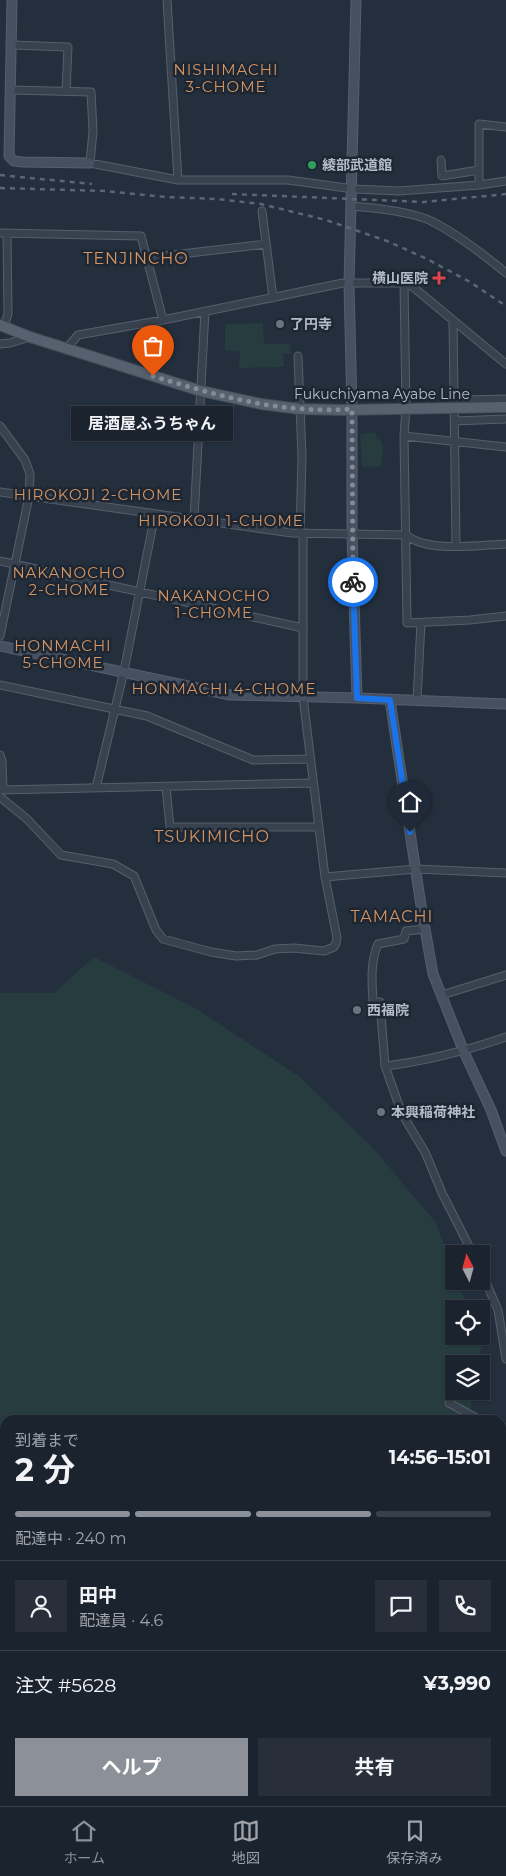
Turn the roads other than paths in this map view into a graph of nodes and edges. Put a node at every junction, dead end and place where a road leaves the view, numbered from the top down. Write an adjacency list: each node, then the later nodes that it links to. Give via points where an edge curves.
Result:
1 (12, 0): 4 (street)
2 (167, 0): 11 (street)
3 (356, 0): 14 (street)
4 (12, 45): 5 (street); 6 (street, via 68,47)
5 (11, 90): 6 (street); 9 (street, via 9,156 14,161)
6 (66, 91): 9 (street, via 92,94)
7 (506, 127): 10 (street, via 478,124)
8 (441, 160): 10 (street, via 442,176)
9 (90, 163): 11 (street)
10 (479, 170): 13 (street)
11 (178, 180): 14 (street, via 288,180)
12 (506, 181): 13 (street)
13 (479, 186): 14 (street, via 399,192)
14 (350, 189): 15 (street)
15 (350, 206): 20 (street, via 432,221); 22 (street)
16 (262, 211): 18 (street)
17 (4, 233): 19 (street, via 141,236); 27 (street, via 8,314)
18 (266, 244): 19 (street); 23 (street)
19 (147, 258): 25 (street)
20 (506, 272)
21 (404, 283): 22 (street); 26 (street); 37 (street)
22 (348, 284): 23 (street); 39 (street)
23 (273, 298): 24 (street)
24 (205, 312): 25 (street); 33 (street)
25 (163, 320): 30 (street, via 78,335)
26 (453, 321): 32 (street); 35 (street)
27 (2, 326): 28 (main road, Fukuchiyama Ayabe Line)
28 (30, 337): 29 (street); 30 (main road, Fukuchiyama Ayabe Line)
29 (0, 344)
30 (67, 348): 33 (main road, Fukuchiyama Ayabe Line)
31 (298, 356): 38 (street)
32 (506, 364)
33 (202, 391): 38 (main road, Fukuchiyama Ayabe Line); 49 (street)
34 (506, 399): 35 (street)
35 (454, 402): 36 (main road, Fukuchiyama Ayabe Line); 37 (main road, Fukuchiyama Ayabe Line); 41 (street)
36 (506, 407)
37 (406, 408): 39 (main road, Fukuchiyama Ayabe Line); 43 (street)
38 (300, 409): 39 (main road, Fukuchiyama Ayabe Line); 50 (street)
39 (352, 409): 51 (street)
40 (506, 419): 41 (street)
41 (454, 420): 44 (street)
42 (0, 426): 47 (street, via 26,460 30,474)
43 (404, 436): 44 (street); 52 (street)
44 (455, 442): 45 (street); 54 (street)
45 (506, 447)
46 (0, 492): 47 (street)
47 (29, 496): 48 (street); 56 (street)
48 (155, 514): 49 (street); 57 (street)
49 (194, 519): 50 (street)
50 (302, 534): 51 (street); 60 (street)
51 (352, 534): 52 (street); 66 (street)
52 (406, 535): 54 (street, via 413,541 436,547); 59 (street, via 407,623)
53 (506, 544): 54 (street)
54 (456, 546)
55 (0, 561): 56 (street)
56 (15, 565): 57 (street); 61 (street)
57 (140, 592): 60 (street); 63 (street)
58 (506, 616): 59 (street)
59 (421, 622): 68 (street)
60 (303, 628): 65 (street)
61 (0, 636)
62 (0, 646): 63 (street)
63 (124, 671): 65 (street, via 230,695); 70 (street)
64 (0, 685): 70 (street)
65 (303, 697): 66 (street); 72 (street)
66 (357, 698): 67 (street)
67 (390, 700): 68 (street); 79 (street)
68 (417, 700): 69 (street)
69 (506, 704)
70 (114, 710): 72 (street, via 147,716 253,760); 75 (street)
71 (0, 755): 76 (street)
72 (310, 759): 73 (street)
73 (313, 783): 74 (street); 78 (street)
74 (166, 787): 75 (street); 78 (street, via 170,827)
75 (96, 788): 76 (street)
76 (2, 790)
77 (0, 797): 81 (street, via 27,819 61,855 113,864 134,876 156,930 163,939 211,952 257,955 275,949 324,951 334,948 336,938)
78 (319, 827): 81 (street)
79 (416, 869): 80 (street); 81 (street); 82 (street)
80 (506, 873)
81 (325, 877)
82 (425, 929): 84 (street, via 433,974); 87 (street, via 406,931 404,939 378,944 374,954 373,1002 380,1002)
83 (506, 975): 84 (street)
84 (442, 995): 86 (street)
85 (506, 1037): 86 (street)
86 (464, 1052): 87 (street); 88 (street)
87 (385, 1066): 89 (street, via 402,1114 425,1152)
88 (506, 1151)
89 (468, 1245)
90 (489, 1290): 91 (street, via 498,1310)
91 (506, 1359)
92 (449, 1403): 93 (street)
93 (471, 1415)

